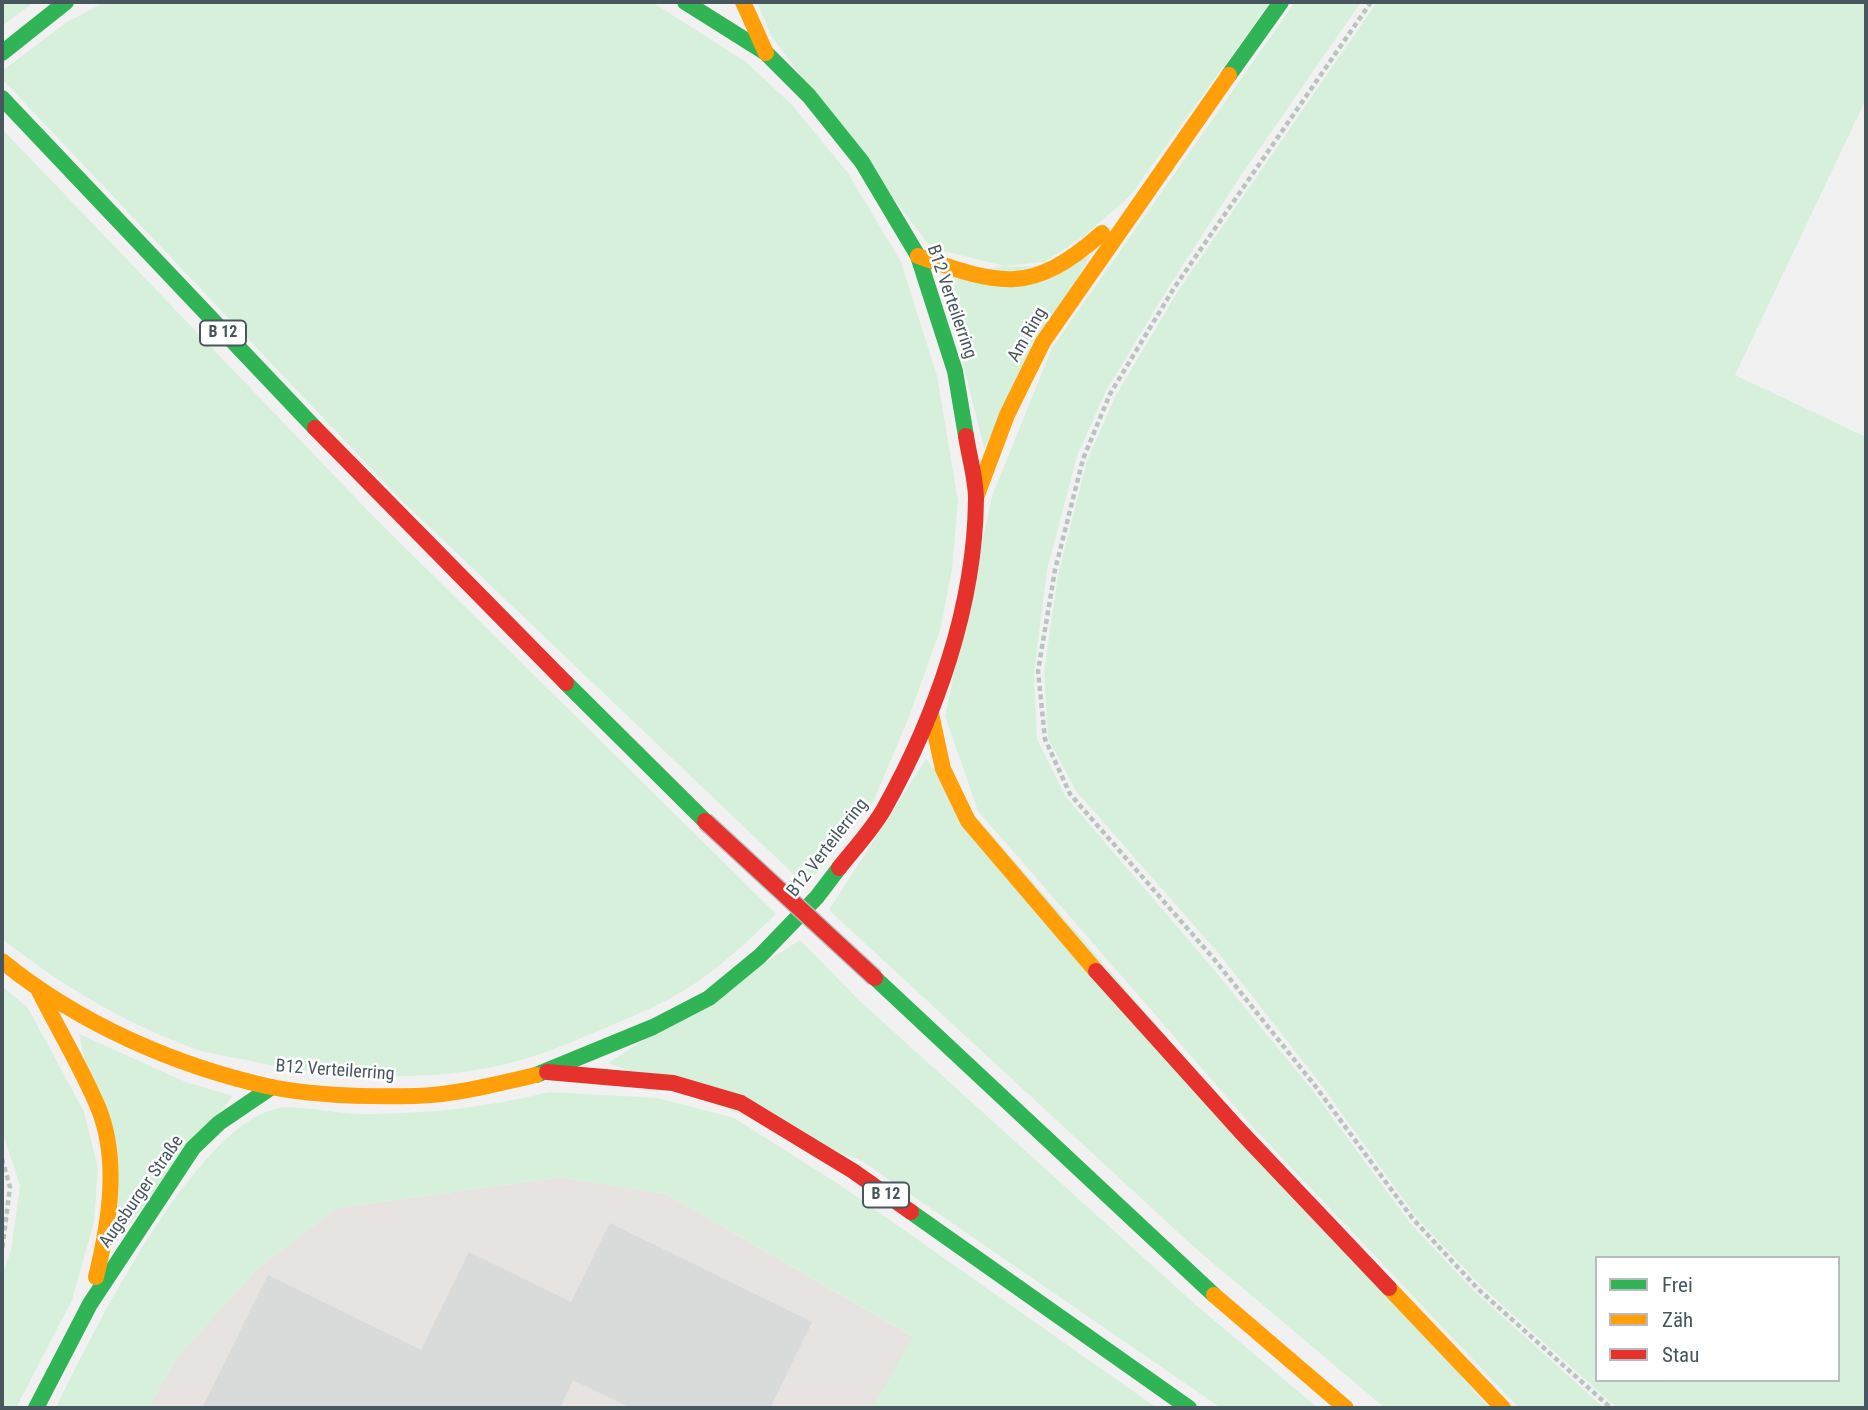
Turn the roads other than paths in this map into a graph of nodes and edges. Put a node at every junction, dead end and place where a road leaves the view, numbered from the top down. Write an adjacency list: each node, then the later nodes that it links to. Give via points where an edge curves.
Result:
1 (66, 2): 5 (main road)
2 (685, 2): 6 (main road, B12 Verteilerring)
3 (743, 2): 6 (main road)
4 (1281, 2): 8 (main road, Am Ring)
5 (2, 53)
6 (766, 53): 9 (main road, B12 Verteilerring, via 809,96 862,162)
7 (2, 98): 19 (main road, B 12, bridge, via 387,506 705,821 1214,1295)
8 (1136, 204): 9 (main road, Am Ring, via 1067,262 1043,276 978,276); 10 (main road, Am Ring, via 1043,342 1007,415)
9 (918, 256): 10 (main road, B12 Verteilerring, via 955,371)
10 (976, 496): 11 (main road, B12 Verteilerring, via 970,570)
11 (931, 714): 14 (main road, B12 Verteilerring, via 883,811 817,897 760,956 709,998); 20 (main road, via 943,769 968,821 1241,1132)
12 (2, 961): 13 (main road, B12 Verteilerring)
13 (39, 991): 15 (main road, B12 Verteilerring, via 126,1038 193,1065); 16 (main road, Augsburger Straße, via 99,1109 110,1166 109,1222)
14 (547, 1072): 15 (main road, B12 Verteilerring, via 417,1096); 18 (main road, B 12, via 673,1083 741,1103 853,1171)
15 (272, 1087): 16 (main road, Augsburger Straße, via 219,1124 194,1148)
16 (90, 1304): 17 (main road, Augsburger Straße)
17 (37, 1408)
18 (1189, 1408)
19 (1346, 1408)
20 (1503, 1408)

